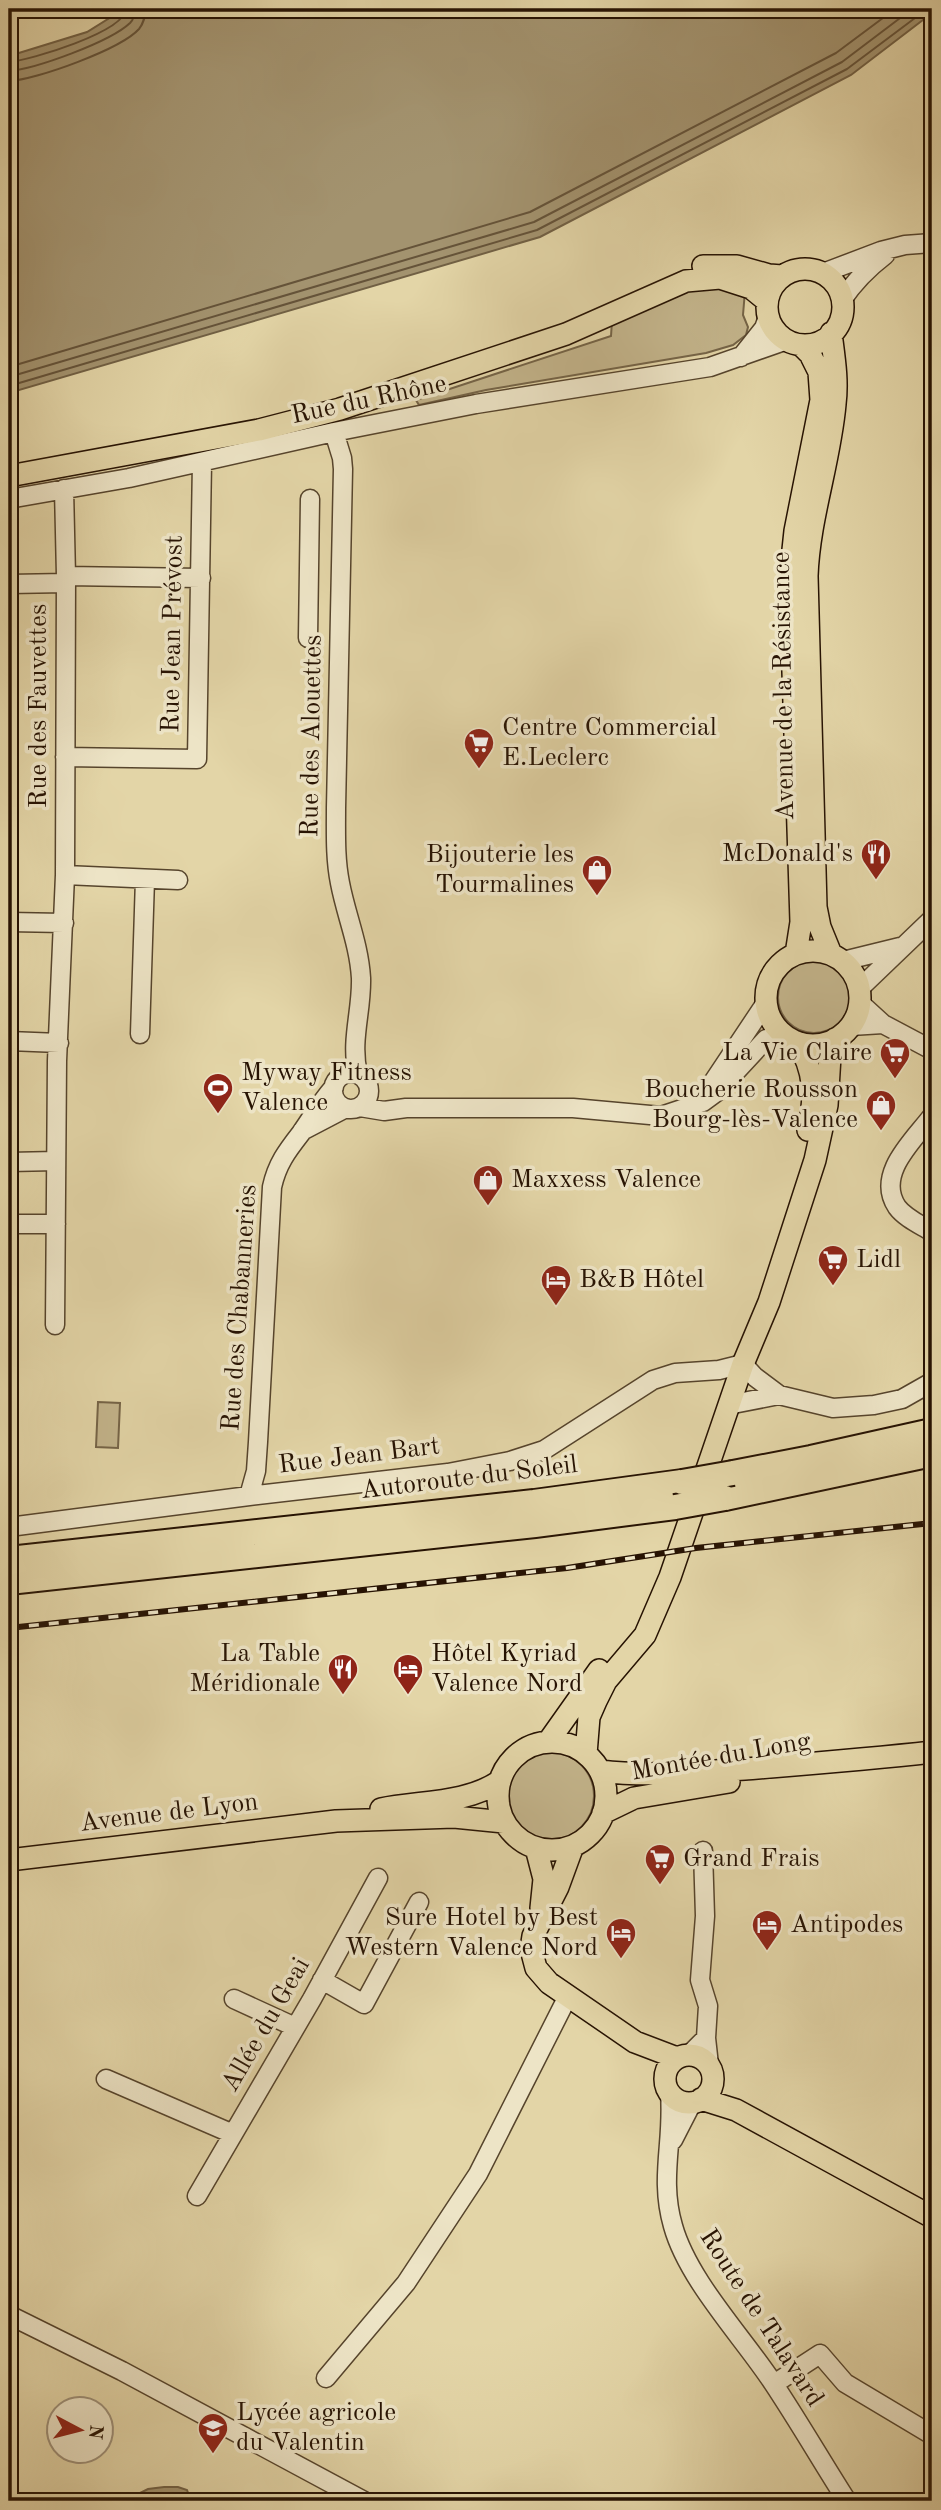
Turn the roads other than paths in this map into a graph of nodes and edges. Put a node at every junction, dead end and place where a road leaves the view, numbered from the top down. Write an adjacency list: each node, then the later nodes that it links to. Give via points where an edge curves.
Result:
1 (932, 243): 2 (street)
2 (894, 248): 3 (street); 5 (street, via 872,265)
3 (823, 273): 4 (main road, via 806,268); 5 (main road)
4 (782, 276): 6 (main road, via 770,292); 9 (main road, via 737,266 683,270)
5 (842, 300): 7 (main road, via 840,320)
6 (767, 309): 8 (main road, via 779,334); 9 (main road, via 751,288 720,278 686,281 566,334); 10 (street, via 764,328)
7 (831, 333): 8 (main road, via 823,340); 32 (main road, Avenue de la Résistance, via 835,405 807,576 816,907 820,927)
8 (794, 342): 10 (street, Rue du Rhône); 31 (main road, Avenue de la Résistance, via 810,354 819,372 821,400 790,578 801,922)
9 (503, 354): 13 (main road, via 352,405 259,430)
10 (741, 358): 11 (street, Rue du Rhône)
11 (334, 432): 12 (street, Rue du Rhône); 18 (street, Rue des Alouettes, via 343,468)
12 (202, 462): 14 (street, Rue du Rhône); 19 (street, Rue Jean Prévost)
13 (9, 476)
14 (64, 489): 15 (street, Rue du Rhône); 20 (street, Rue des Fauvettes)
15 (9, 499)
16 (310, 499): 17 (street)
17 (309, 571): 18 (street); 22 (street)
18 (341, 572): 38 (street, Rue des Alouettes, via 337,860 359,956 360,1005)
19 (201, 578): 20 (street); 23 (street, Rue Jean Prévost, via 197,759)
20 (66, 579): 21 (street); 23 (street, Rue des Fauvettes)
21 (9, 584)
22 (308, 638)
23 (65, 757): 24 (street, Rue des Fauvettes)
24 (65, 875): 25 (street); 29 (street, Rue des Fauvettes)
25 (145, 878): 26 (street); 37 (street)
26 (178, 880)
27 (932, 919): 30 (street)
28 (9, 922): 29 (street)
29 (64, 923): 41 (street, Rue des Fauvettes)
30 (904, 946): 32 (street); 33 (street)
31 (796, 954): 32 (main road, via 819,951); 34 (main road, via 771,977)
32 (837, 958): 33 (main road, via 851,969)
33 (860, 996): 35 (street); 36 (main road)
34 (767, 1002): 39 (main road, via 772,1020); 46 (street)
35 (883, 1024): 36 (street); 42 (street)
36 (843, 1033): 39 (main road, via 817,1044); 56 (main road, via 830,1056 827,1105 815,1160 769,1302)
37 (140, 1034)
38 (354, 1038): 43 (street); 44 (street, Rue des Chabanneries)
39 (791, 1038): 46 (street, via 766,1040 718,1091); 56 (main road, via 806,1055 813,1078 810,1120)
40 (9, 1041): 41 (street)
41 (59, 1043): 50 (street, Rue des Fauvettes)
42 (932, 1050)
43 (363, 1081): 44 (street, via 345,1074); 45 (street, via 366,1102); 47 (street)
44 (337, 1082): 45 (street, via 336,1100); 49 (street, Rue des Chabanneries)
45 (353, 1107): 47 (street); 49 (street, Rue des Chabanneries)
46 (693, 1107): 47 (street, via 661,1116 573,1108)
47 (406, 1108)
48 (932, 1116): 54 (street, via 894,1166 891,1180 896,1206)
49 (302, 1131): 65 (street, Rue des Chabanneries, via 276,1169 272,1186 256,1471)
50 (56, 1161): 51 (street); 53 (street, Rue des Fauvettes)
51 (9, 1162)
52 (9, 1224): 53 (street)
53 (56, 1224): 55 (street, Rue des Fauvettes)
54 (932, 1232)
55 (55, 1325)
56 (743, 1364): 57 (street, Rue Jean Bart); 60 (street); 62 (main road)
57 (694, 1373): 62 (street, via 720,1382); 65 (street, Rue Jean Bart, via 653,1380 544,1450 510,1461 448,1473)
58 (932, 1382): 61 (street)
59 (932, 1391): 61 (street)
60 (779, 1395): 61 (street, via 833,1408); 62 (street)
61 (902, 1399)
62 (729, 1403): 69 (main road)
63 (932, 1431): 67 (highway, Autoroute du Soleil, bridge, via 682,1482)
64 (932, 1454): 68 (highway, Autoroute du Soleil, bridge, via 675,1507)
65 (249, 1496): 66 (street, Rue Jean Bart)
66 (9, 1527)
67 (9, 1559)
68 (9, 1582)
69 (661, 1599): 70 (main road, via 617,1646); 72 (main road, via 645,1635 606,1681 596,1701 589,1717)
70 (548, 1742): 72 (main road, via 568,1744); 75 (main road, via 519,1753)
71 (932, 1752): 73 (main road, Montée du Long)
72 (586, 1754): 74 (main road)
73 (850, 1761): 74 (main road, Montée du Long, via 680,1773); 76 (main road, Montée du Long, via 634,1798)
74 (600, 1771): 76 (main road, via 606,1799)
75 (500, 1781): 77 (main road, Avenue de Lyon, via 475,1793); 78 (main road, via 499,1809)
76 (603, 1813): 79 (main road, via 592,1833)
77 (336, 1821): 78 (main road, Avenue de Lyon, via 454,1817); 82 (main road, Avenue de Lyon)
78 (504, 1822): 80 (main road, via 523,1842)
79 (573, 1846): 80 (main road); 85 (main road)
80 (536, 1848): 85 (main road, via 544,1879)
81 (703, 1850): 91 (street, via 705,1916 699,1980 708,2006 706,2038)
82 (9, 1860)
83 (378, 1878): 86 (street, Allée du Geai)
84 (419, 1902): 86 (street, via 364,2004)
85 (539, 1920): 87 (main road, via 530,1949 532,1958 542,1976)
86 (322, 1980): 89 (street, Allée du Geai)
87 (568, 1996): 91 (main road); 96 (street, via 478,2174 406,2283)
88 (233, 1999): 89 (street)
89 (295, 2027): 92 (street, Allée du Geai)
90 (106, 2079): 92 (street)
91 (690, 2079): 94 (main road, via 736,2110); 97 (street, Route de Talavard, via 667,2153 666,2192 673,2226 707,2291)
92 (233, 2133): 93 (street, Allée du Geai)
93 (197, 2196)
94 (932, 2217)
95 (9, 2315): 99 (street)
96 (327, 2378)
97 (774, 2384): 98 (street, via 820,2354 845,2383); 100 (street, Route de Talavard)
98 (932, 2435)
99 (364, 2501)
100 (847, 2501)

